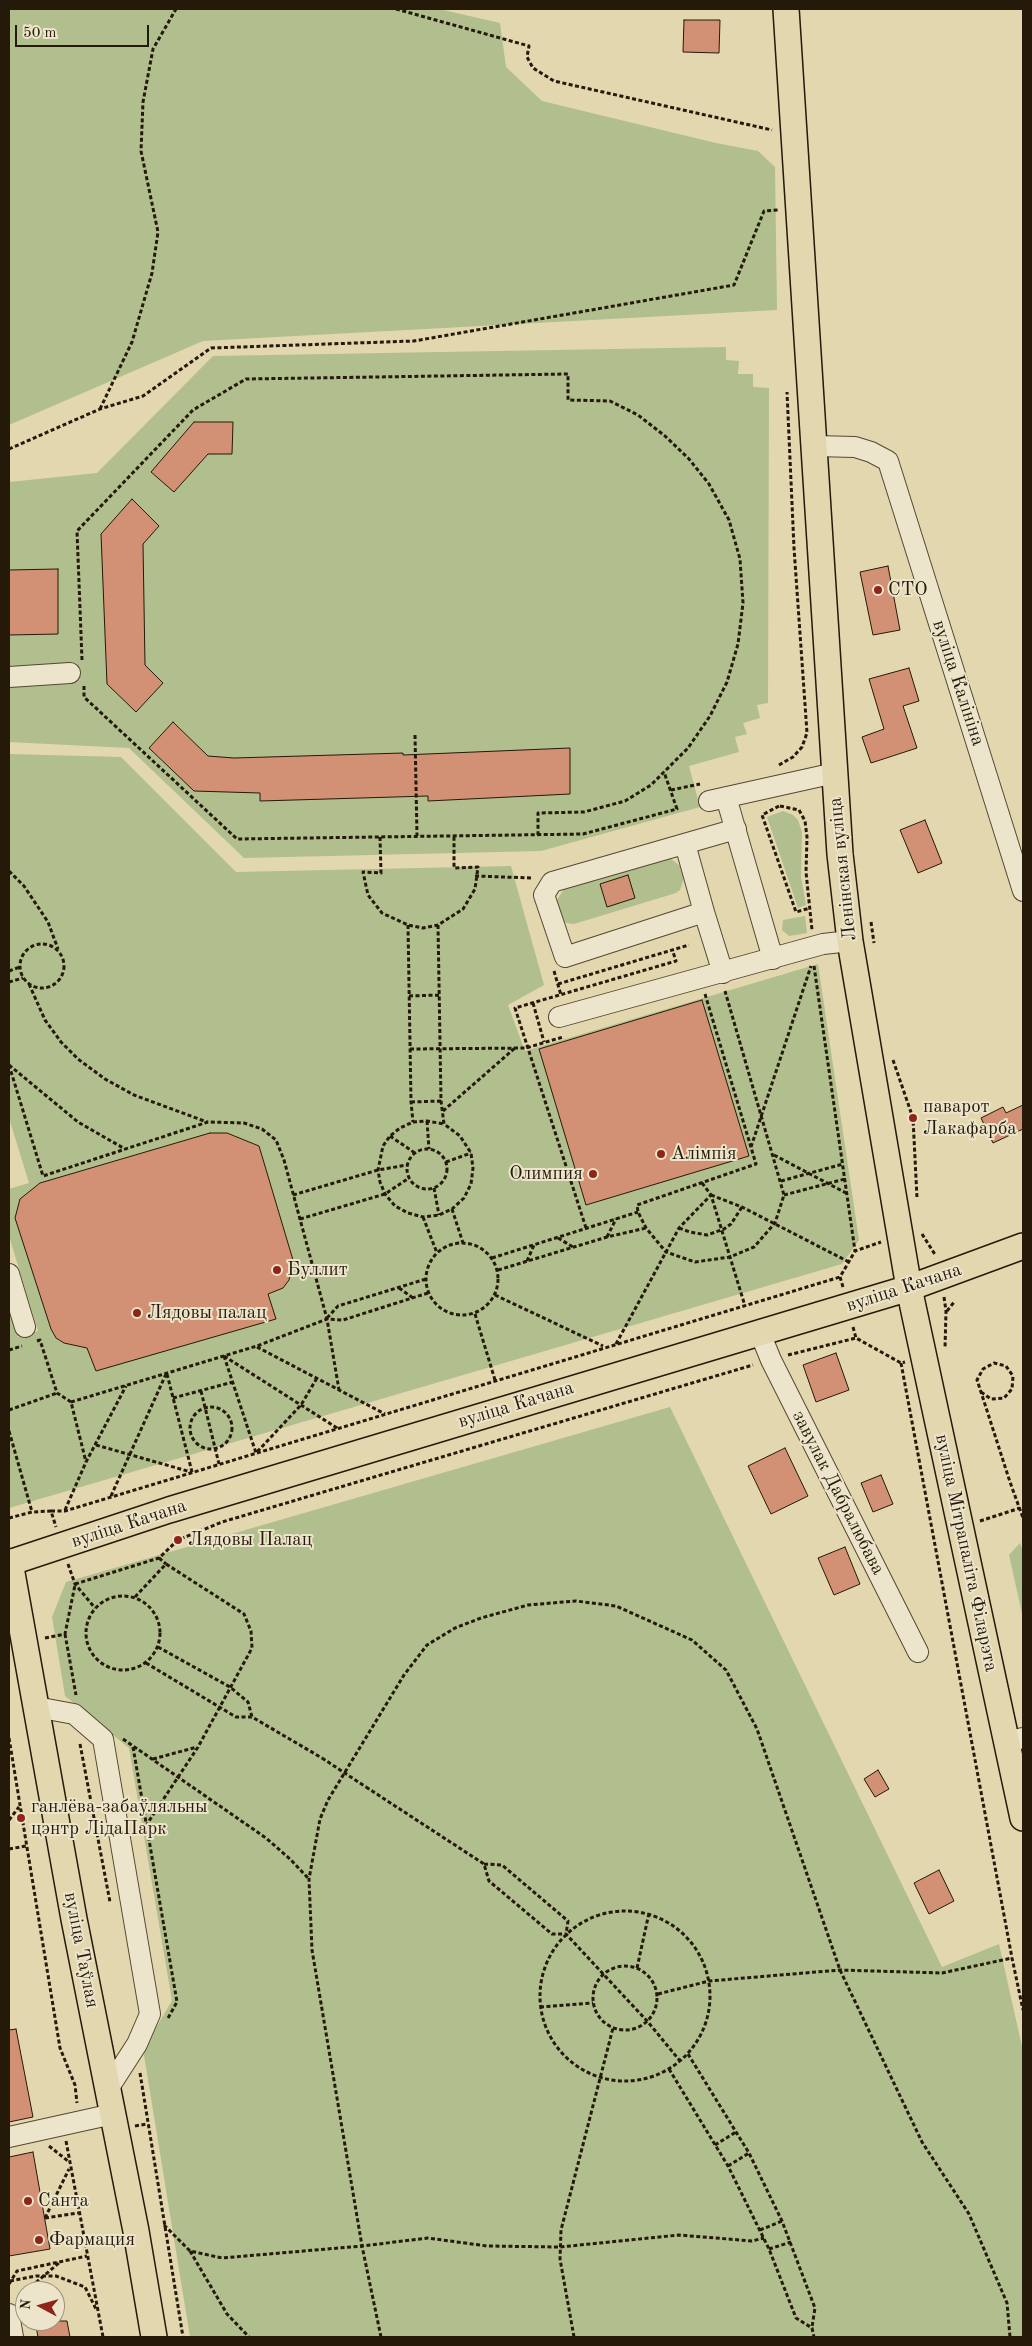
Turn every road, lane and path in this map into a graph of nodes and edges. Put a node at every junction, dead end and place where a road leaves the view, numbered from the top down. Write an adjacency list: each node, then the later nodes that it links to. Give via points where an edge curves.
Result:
1 (176, 9): 6 (path, via 153,49 143,102 142,150 158,232 152,273 132,342)
2 (396, 9): 4 (path, via 529,46 527,57 533,68 554,81)
3 (786, 9): 4 (main road, Ленінская вуліца)
4 (795, 135): 5 (main road, Ленінская вуліца)
5 (800, 209): 6 (path, via 764,211 734,285 414,341 211,348 143,396); 7 (main road, Ленінская вуліца)
6 (100, 409): 8 (path)
7 (814, 446): 13 (main road, Ленінская вуліца); 25 (street, вуліца Калініна, via 855,447 888,461)
8 (9, 449)
9 (79, 672): 10 (street); 12 (path, via 77,530 193,410 246,379 568,374 568,400 610,402 624,408 665,436 689,459 709,484 729,520 740,559 743,603 738,644 727,682 710,716 688,748); 22 (path, via 84,697 237,839)
10 (9, 677)
11 (415, 735): 20 (path)
12 (664, 772): 15 (path); 19 (path, via 652,785 624,801 584,812 538,813)
13 (835, 773): 14 (street); 31 (main road, Ленінская вуліца)
14 (776, 786): 16 (street); 17 (path)
15 (671, 790): 16 (path); 19 (path, via 677,809 583,834)
16 (713, 794): 18 (street)
17 (779, 806): 26 (path, via 799,810 805,821); 26 (path, via 762,815 796,912)
18 (736, 830): 23 (street); 37 (street)
19 (538, 835): 21 (path)
20 (417, 836): 21 (path); 22 (path)
21 (454, 836): 29 (path, via 454,868 478,867 475,889 463,909)
22 (380, 837): 30 (path, via 381,873 363,872 368,894 382,913)
23 (685, 844): 27 (street); 27 (street, via 552,882 544,895 564,957)
24 (9, 871): 35 (path, via 24,886 48,922)
25 (1023, 891)
26 (810, 908): 33 (path)
27 (704, 912): 41 (street)
28 (870, 914): 36 (path)
29 (438, 925): 30 (path); 46 (path)
30 (408, 926): 47 (path)
31 (850, 941): 33 (street); 119 (main road, Ленінская вуліца)
32 (689, 944): 34 (path)
33 (813, 948): 37 (street)
34 (672, 949): 44 (path); 48 (path, via 676,961)
35 (58, 950): 38 (path, via 52,945 36,944 24,953); 43 (path, via 64,965 59,980 45,988)
36 (875, 952)
37 (773, 959): 41 (street)
38 (20, 967): 39 (path); 40 (path)
39 (9, 971)
40 (23, 978): 42 (path); 43 (path)
41 (723, 980): 49 (street); 60 (path)
42 (9, 982)
43 (29, 984): 62 (path, via 45,1020 78,1060 134,1095)
44 (558, 984)
45 (705, 993): 66 (path)
46 (440, 995): 47 (path); 52 (path)
47 (409, 996): 51 (path)
48 (533, 1003): 50 (path); 54 (path, via 515,1008)
49 (560, 1017)
50 (544, 1042)
51 (410, 1048): 52 (path); 58 (path)
52 (440, 1048): 53 (path); 57 (path)
53 (516, 1048): 54 (path); 59 (path)
54 (526, 1048): 97 (path)
55 (892, 1055): 88 (path, via 912,1118)
56 (9, 1065): 68 (path, via 78,1122); 68 (path, via 43,1176)
57 (441, 1101): 58 (path); 59 (path)
58 (410, 1102): 63 (path)
59 (442, 1112): 64 (path)
60 (762, 1114): 66 (path); 71 (path); 73 (path, via 813,960)
61 (428, 1121): 63 (path); 64 (path); 67 (path)
62 (208, 1122): 68 (path); 85 (path, via 244,1123 262,1129 276,1140)
63 (413, 1122): 65 (path)
64 (444, 1124): 70 (path, via 460,1136)
65 (390, 1136): 69 (path); 75 (path, via 379,1158)
66 (751, 1147): 80 (path, via 756,1164)
67 (429, 1149): 69 (path); 72 (path, via 442,1155)
68 (125, 1150)
69 (415, 1153): 74 (path)
70 (471, 1153): 72 (path); 90 (path, via 471,1184 464,1198)
71 (774, 1155): 76 (path); 79 (path)
72 (446, 1162): 82 (path, via 446,1178)
73 (843, 1164): 76 (path); 78 (path)
74 (407, 1165): 75 (path); 77 (path)
75 (378, 1170): 84 (path); 85 (path)
76 (809, 1174): 79 (path); 81 (path)
77 (409, 1178): 82 (path, via 415,1186); 84 (path)
78 (845, 1179): 81 (path); 83 (path)
79 (781, 1182): 87 (path)
80 (702, 1183): 86 (path); 91 (path, via 637,1204)
81 (828, 1183): 83 (path); 87 (path)
82 (434, 1188): 92 (path)
83 (847, 1193): 107 (path)
84 (385, 1194): 93 (path, via 395,1206); 94 (path)
85 (293, 1195): 94 (path)
86 (711, 1195): 89 (path); 99 (path); 100 (path)
87 (784, 1195): 96 (path)
88 (917, 1201)
89 (742, 1207): 96 (path); 100 (path, via 731,1224)
90 (452, 1209): 92 (path); 103 (path)
91 (638, 1212): 95 (path); 98 (path)
92 (439, 1215): 93 (path)
93 (423, 1217): 109 (path)
94 (300, 1219): 127 (path)
95 (616, 1219): 97 (path); 102 (path)
96 (775, 1223): 110 (path, via 754,1247); 113 (path)
97 (586, 1228): 101 (path)
98 (646, 1228): 102 (path); 108 (path)
99 (680, 1228): 100 (path, via 707,1235); 108 (path)
100 (722, 1229): 110 (path)
101 (557, 1237): 104 (path); 106 (path)
102 (607, 1237): 106 (path)
103 (463, 1243): 109 (path, via 449,1245); 111 (path, via 474,1245)
104 (534, 1245): 111 (path); 112 (path)
105 (1023, 1246): 119 (main road, вуліца Качана)
106 (573, 1248): 112 (path)
107 (855, 1251)
108 (666, 1252): 110 (path, via 695,1262); 130 (path)
109 (437, 1253): 117 (path, via 429,1265)
110 (730, 1257): 124 (path)
111 (492, 1258): 114 (path)
112 (526, 1262): 114 (path)
113 (849, 1262)
114 (498, 1270): 121 (path)
115 (9, 1274): 129 (street)
116 (840, 1277): 124 (path)
117 (426, 1279): 118 (path); 120 (path)
118 (398, 1288): 122 (path); 127 (path, via 338,1306)
119 (909, 1288): 128 (main road, вуліца Качана); 184 (main road, вуліца Мітрапаліта Філарэта)
120 (428, 1293): 122 (path); 126 (path, via 436,1305 448,1313 461,1316)
121 (495, 1295): 126 (path); 132 (path)
122 (413, 1298): 127 (path, via 343,1320)
123 (956, 1301): 125 (path)
124 (745, 1306): 130 (path)
125 (946, 1311)
126 (475, 1314): 137 (path)
127 (327, 1318): 131 (path); 141 (path)
128 (760, 1333): 134 (street, завулак Дабралюбава); 167 (main road, вуліца Качана, via 178,1507)
129 (33, 1334): 143 (path)
130 (616, 1344): 132 (path)
131 (257, 1346): 133 (path); 136 (path)
132 (604, 1347): 137 (path)
133 (224, 1356): 135 (path); 138 (path); 146 (path)
134 (771, 1360): 166 (path, via 222,1522 178,1540); 175 (street, завулак Дабралюбава); 200 (path, via 856,1338 901,1363)
135 (166, 1373): 139 (path); 144 (path); 155 (path)
136 (317, 1378): 141 (path); 146 (path)
137 (495, 1380): 149 (path)
138 (233, 1382): 140 (path); 154 (path)
139 (126, 1385): 145 (path); 152 (path)
140 (201, 1390): 144 (path); 147 (path)
141 (339, 1390): 149 (path)
142 (981, 1392): 142 (path, via 978,1380 983,1369 994,1363 1006,1366 1013,1376 1012,1389 1004,1398 991,1399); 160 (path)
143 (57, 1393): 145 (path); 148 (path)
144 (173, 1398): 158 (path)
145 (71, 1402): 156 (path)
146 (300, 1405): 150 (path); 154 (path)
147 (206, 1408): 153 (path); 153 (path, via 193,1418 191,1434 201,1447); 153 (path, via 222,1410 232,1423 229,1439)
148 (9, 1410)
149 (385, 1414): 150 (path)
150 (338, 1428): 154 (path)
151 (9, 1431): 163 (path)
152 (96, 1445): 155 (path); 156 (path)
153 (216, 1449): 157 (path)
154 (256, 1453): 157 (path)
155 (130, 1455): 158 (path); 159 (path)
156 (86, 1462): 161 (path)
157 (220, 1464): 158 (path)
158 (192, 1472): 159 (path)
159 (111, 1497): 161 (path)
160 (1020, 1508): 164 (path); 165 (path)
161 (65, 1510): 162 (path)
162 (51, 1511)
163 (32, 1512)
164 (1023, 1518)
165 (978, 1521)
166 (159, 1558): 168 (path); 169 (path)
167 (9, 1561): 173 (main road, вуліца Таўлая)
168 (166, 1564): 170 (path); 177 (path, via 244,1614 251,1631 252,1648)
169 (75, 1584): 171 (path); 172 (path)
170 (135, 1597): 171 (path, via 121,1595 106,1599); 174 (path, via 148,1604 158,1617 161,1632)
171 (95, 1608): 176 (path, via 88,1620 86,1633 88,1647 96,1658 107,1667 120,1670 134,1669)
172 (65, 1634): 173 (path); 180 (path, via 76,1699)
173 (26, 1642): 179 (main road, вуліца Таўлая)
174 (158, 1647): 176 (path); 177 (path)
175 (918, 1652)
176 (146, 1662): 178 (path)
177 (230, 1687): 178 (path); 181 (path, via 248,1702)
178 (219, 1706): 181 (path, via 236,1717); 186 (path)
179 (36, 1707): 180 (street); 217 (main road, вуліца Таўлая)
180 (74, 1714): 197 (path); 212 (street, via 103,1739 150,2014)
181 (252, 1717): 195 (path, bridge, via 322,1758)
182 (118, 1735): 185 (path)
183 (9, 1738): 189 (path)
184 (1015, 1740): 190 (main road, вуліца Мітрапаліта Філарэта)
185 (133, 1747): 187 (path); 192 (path)
186 (198, 1747): 187 (path); 188 (path)
187 (152, 1759): 188 (path)
188 (178, 1777): 192 (path); 196 (path, via 266,1838)
189 (19, 1806): 191 (path); 193 (path)
190 (1023, 1818)
191 (9, 1820)
192 (147, 1824): 209 (path, via 177,2002)
193 (26, 1846): 194 (path); 219 (path, via 60,2048 75,2085)
194 (9, 1849)
195 (484, 1864): 199 (path, via 490,1880 552,1934); 199 (path, via 502,1865 568,1921)
196 (309, 1880): 202 (path, via 320,1820 328,1800 404,1675 427,1645 455,1628 528,1605 576,1601 616,1606 692,1640 726,1670 757,1729); 234 (path, via 312,1950)
197 (111, 1908)
198 (649, 1913): 199 (path, via 605,1912 584,1920); 201 (path); 204 (path, via 670,1923 689,1939 702,1958)
199 (566, 1934): 203 (path); 207 (path, via 544,1967)
200 (1012, 1958): 202 (path, via 942,1973); 208 (path)
201 (637, 1968): 203 (path, via 613,1968); 205 (path, via 650,1978)
202 (840, 1970): 204 (path); 254 (path, via 922,2142 969,2214 1007,2302)
203 (604, 1974): 206 (path, via 593,1992); 210 (path)
204 (709, 1981): 205 (path); 213 (path, via 711,2001 707,2020 700,2038)
205 (658, 1994): 210 (path, via 656,2009)
206 (593, 2003): 207 (path); 211 (path, via 597,2014)
207 (540, 2007): 216 (path, via 554,2044 575,2065)
208 (1023, 2010)
209 (168, 2020)
210 (648, 2022): 211 (path, via 625,2031); 214 (path)
211 (613, 2028): 216 (path)
212 (137, 2044): 217 (street); 230 (path, via 146,2124)
213 (688, 2054): 214 (path); 220 (path)
214 (680, 2061): 215 (path)
215 (669, 2069): 216 (path, via 636,2081); 223 (path)
216 (601, 2078): 235 (path, via 561,2230)
217 (108, 2089): 218 (main road, вуліца Таўлая)
218 (113, 2114): 219 (street); 248 (main road, вуліца Таўлая)
219 (80, 2123): 221 (street); 225 (path, via 66,2141)
220 (736, 2132): 223 (path); 224 (path)
221 (9, 2137)
222 (46, 2144): 225 (path)
223 (715, 2145): 226 (path)
224 (749, 2153): 226 (path); 229 (path)
225 (69, 2161): 227 (path)
226 (728, 2166): 231 (path)
227 (70, 2168): 228 (path); 228 (path, via 45,2218)
228 (78, 2213): 238 (path)
229 (782, 2221): 231 (path); 233 (path)
230 (164, 2224): 237 (path); 249 (path)
231 (760, 2230): 232 (path)
232 (764, 2238): 235 (path, via 752,2241 679,2235); 236 (path)
233 (791, 2242): 236 (path); 245 (path, via 814,2308)
234 (362, 2246): 235 (path, via 428,2238 486,2246); 237 (path, via 222,2258); 251 (path)
235 (560, 2247): 252 (path)
236 (769, 2249): 245 (path, via 796,2318)
237 (190, 2252): 250 (path, via 228,2314)
238 (87, 2256): 239 (path); 244 (path)
239 (61, 2261): 240 (path); 242 (path, via 17,2271)
240 (44, 2276): 241 (path); 242 (path); 244 (path, via 56,2276 85,2288)
241 (38, 2281)
242 (10, 2282)
243 (9, 2314): 246 (street)
244 (98, 2314): 247 (path)
245 (812, 2328): 253 (path)
246 (13, 2337)
247 (103, 2337)
248 (154, 2337)
249 (183, 2337)
250 (249, 2337)
251 (381, 2337)
252 (574, 2337)
253 (814, 2337)
254 (1010, 2337)

